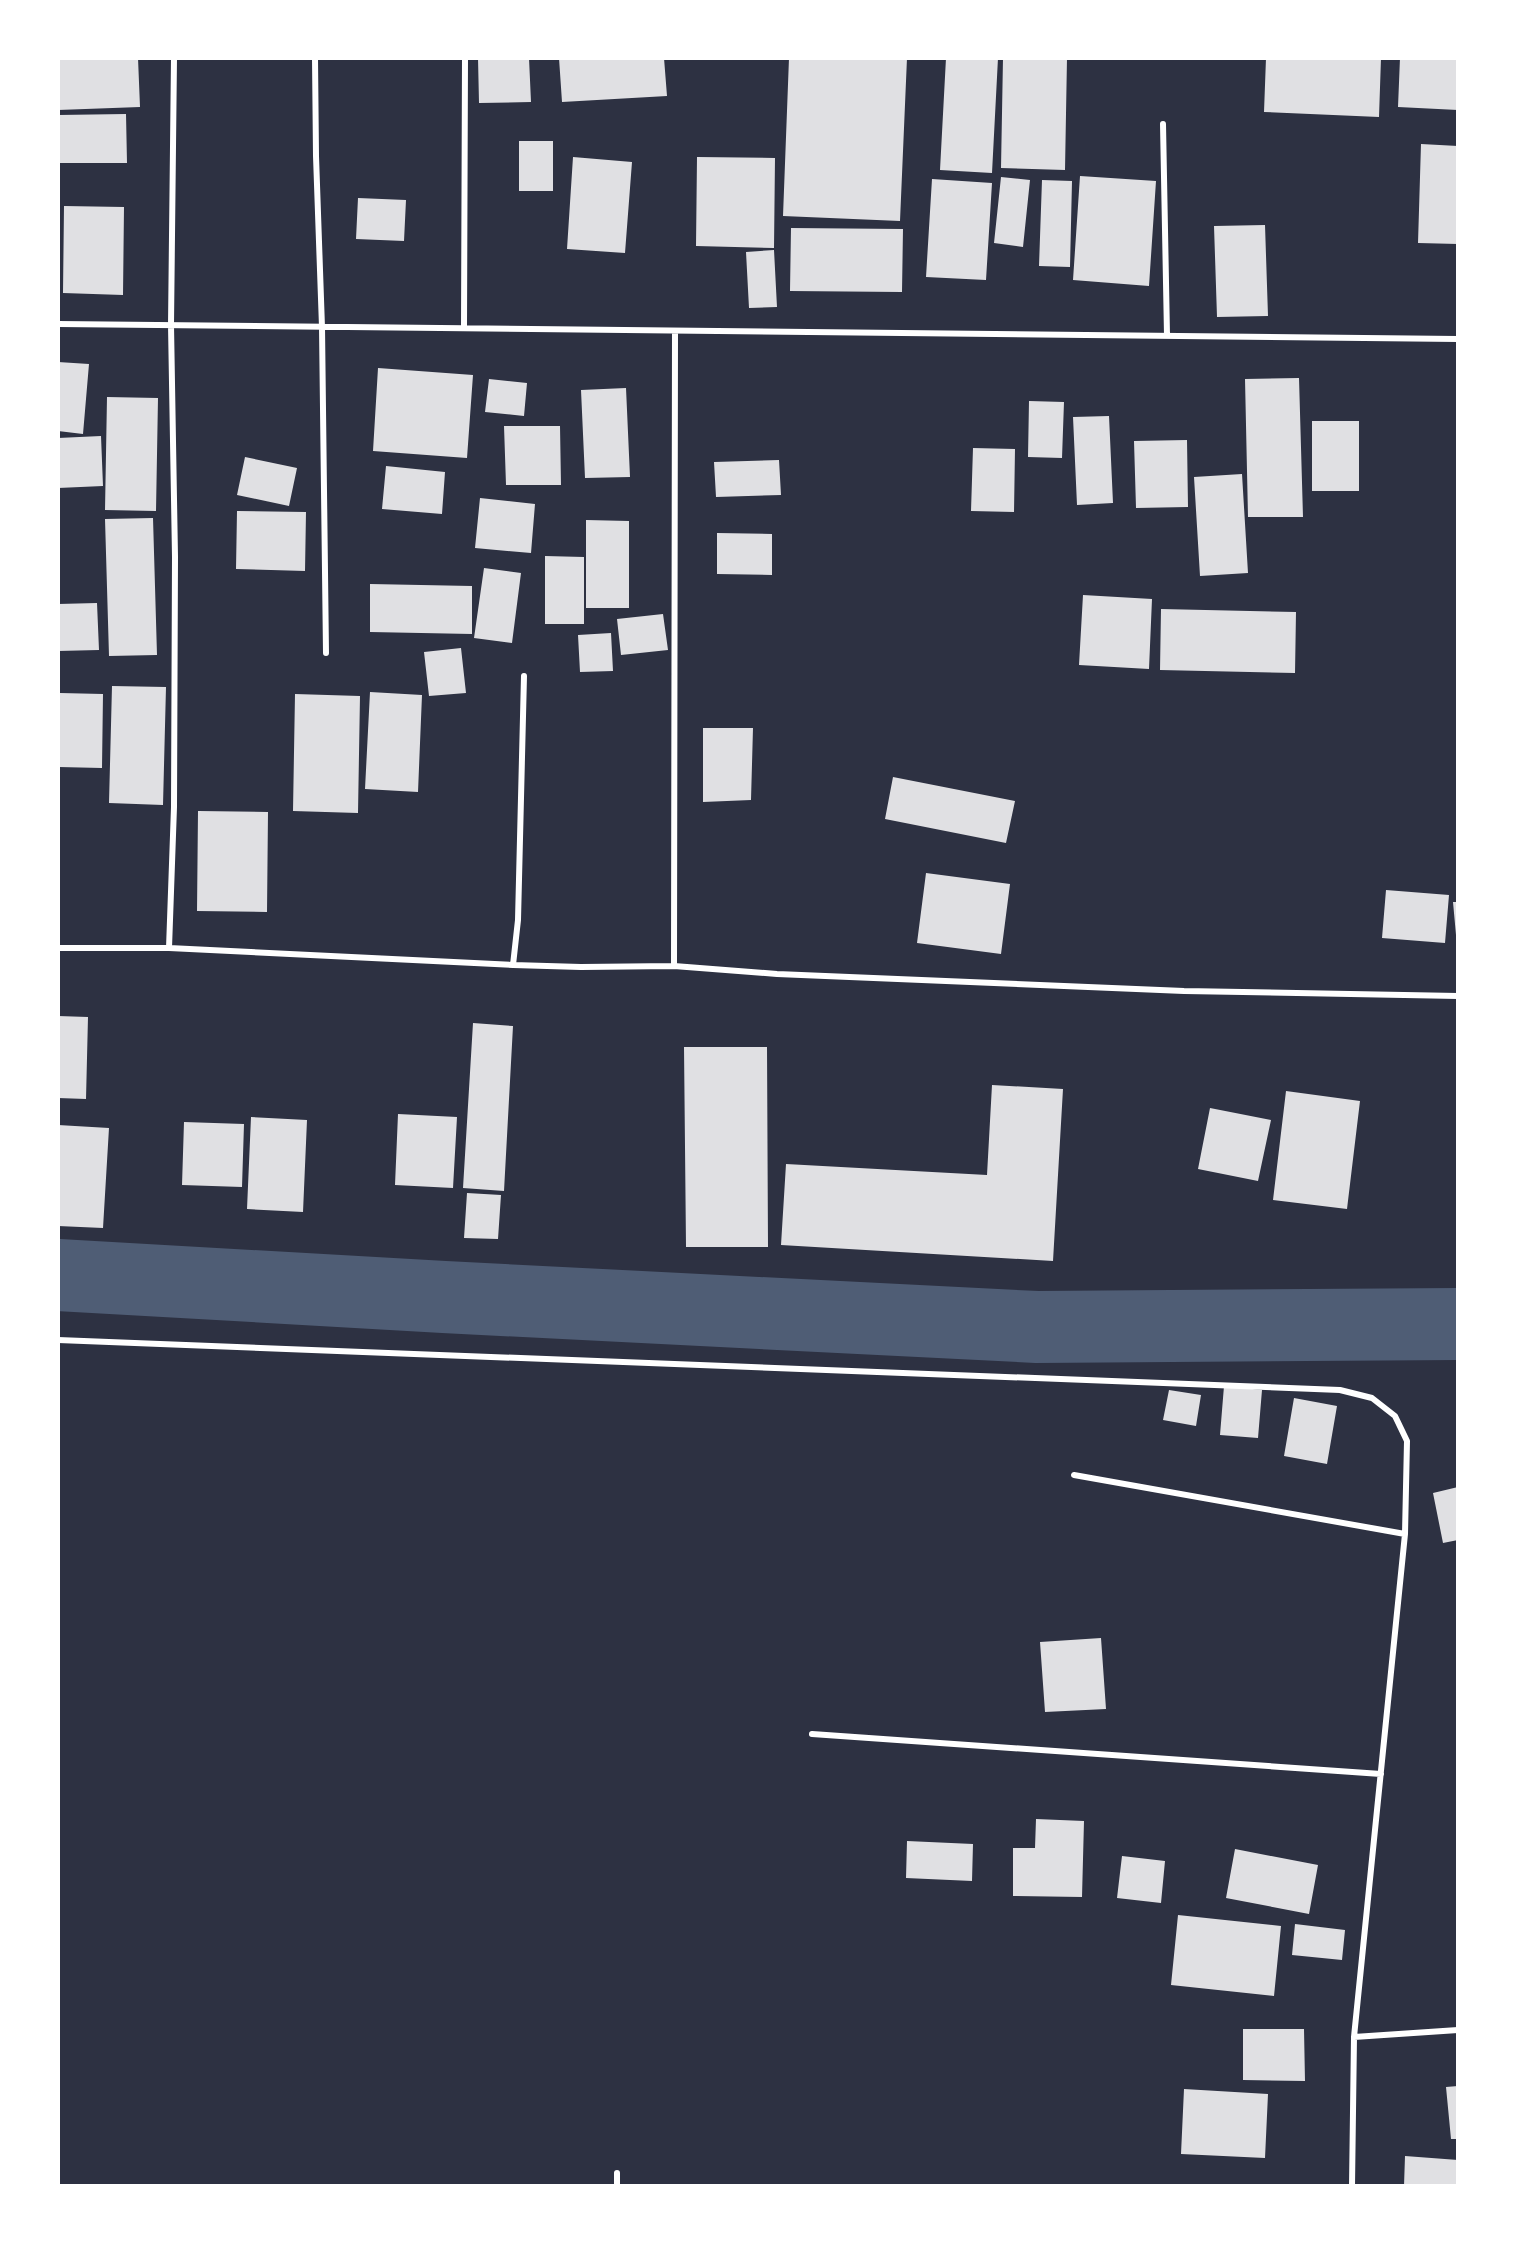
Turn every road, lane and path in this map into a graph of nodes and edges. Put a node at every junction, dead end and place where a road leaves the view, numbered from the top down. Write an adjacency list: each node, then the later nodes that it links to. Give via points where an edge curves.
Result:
1 (174, 58): 6 (street)
2 (315, 58): 7 (street)
3 (465, 58): 8 (street)
4 (1163, 124): 10 (street)
5 (58, 324): 6 (street)
6 (171, 326): 7 (street); 15 (street, via 175,557)
7 (322, 327): 8 (street); 12 (street)
8 (464, 328): 9 (street)
9 (675, 331): 10 (street); 17 (street)
10 (1167, 335): 11 (street)
11 (1458, 339)
12 (326, 653)
13 (524, 676): 16 (street, via 518,920)
14 (58, 948): 15 (street)
15 (169, 948): 16 (street)
16 (513, 965): 17 (street)
17 (674, 966): 18 (street, via 1184,991)
18 (1458, 996)
19 (58, 1341): 21 (street, via 1340,1390 1372,1398 1395,1416 1407,1441)
20 (1074, 1475): 21 (street)
21 (1406, 1534): 23 (street)
22 (812, 1734): 23 (street)
23 (1381, 1774): 25 (street)
24 (1458, 2030): 25 (street)
25 (1354, 2037): 28 (street)
26 (617, 2174): 27 (street)
27 (617, 2186)
28 (1352, 2186)

